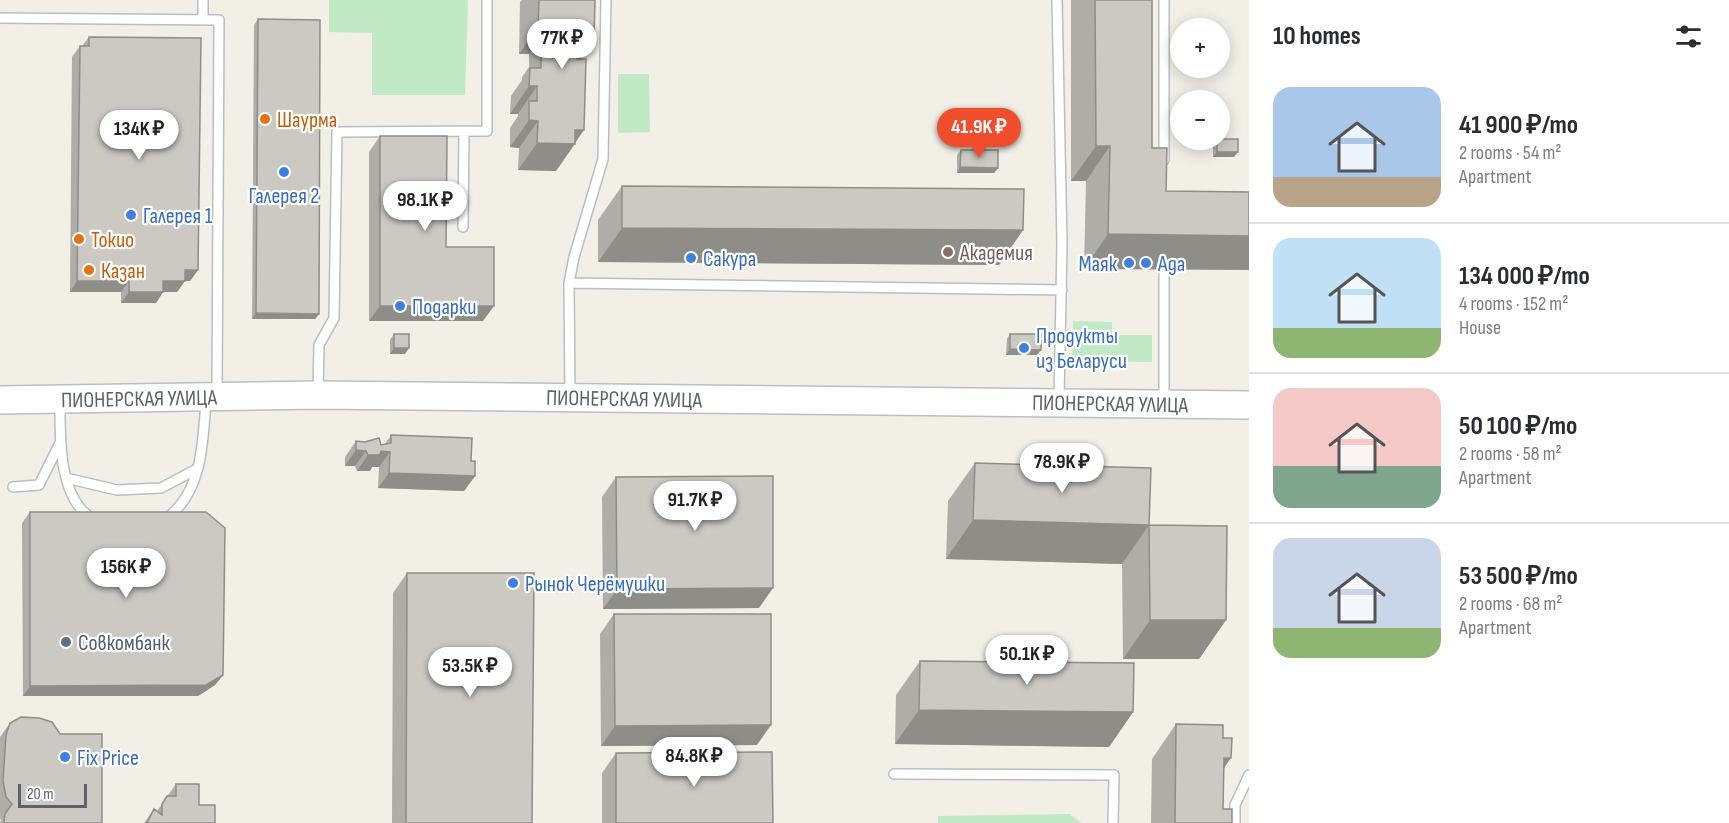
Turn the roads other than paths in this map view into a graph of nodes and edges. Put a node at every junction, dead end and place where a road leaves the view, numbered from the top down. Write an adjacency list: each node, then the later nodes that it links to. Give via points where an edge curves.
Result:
1 (203, 0): 7 (lane)
2 (487, 0): 8 (lane, via 487,131)
3 (606, 0): 12 (lane, via 603,159)
4 (1057, 0): 13 (lane)
5 (1164, 0): 9 (lane)
6 (0, 18): 7 (lane)
7 (203, 19): 15 (lane, via 219,20)
8 (464, 131): 10 (lane); 14 (lane, via 338,132 334,318 319,345)
9 (1164, 166)
10 (463, 227)
11 (1164, 270): 20 (lane)
12 (569, 283): 13 (lane); 16 (lane)
13 (1062, 290): 19 (lane)
14 (318, 395): 15 (main road, ПИОНЕРСКАЯ УЛИЦА); 16 (main road, ПИОНЕРСКАЯ УЛИЦА)
15 (212, 397): 17 (main road, ПИОНЕРСКАЯ УЛИЦА); 23 (lane)
16 (570, 397): 19 (main road, ПИОНЕРСКАЯ УЛИЦА)
17 (60, 399): 18 (main road, ПИОНЕРСКАЯ УЛИЦА); 22 (lane)
18 (0, 400)
19 (1059, 403): 20 (main road, ПИОНЕРСКАЯ УЛИЦА)
20 (1164, 404): 21 (main road, ПИОНЕРСКАЯ УЛИЦА)
21 (1249, 405)
22 (60, 443): 24 (lane); 25 (lane, via 39,485)
23 (197, 469): 24 (lane, via 161,488 117,490); 27 (lane, via 180,508 166,519)
24 (66, 478): 26 (lane, via 79,508 92,519)
25 (13, 487)
26 (102, 519)
27 (155, 519)
28 (894, 774): 30 (lane, via 1113,775)
29 (1249, 775): 31 (lane, via 1235,805)
30 (1113, 823)
31 (1235, 823)

